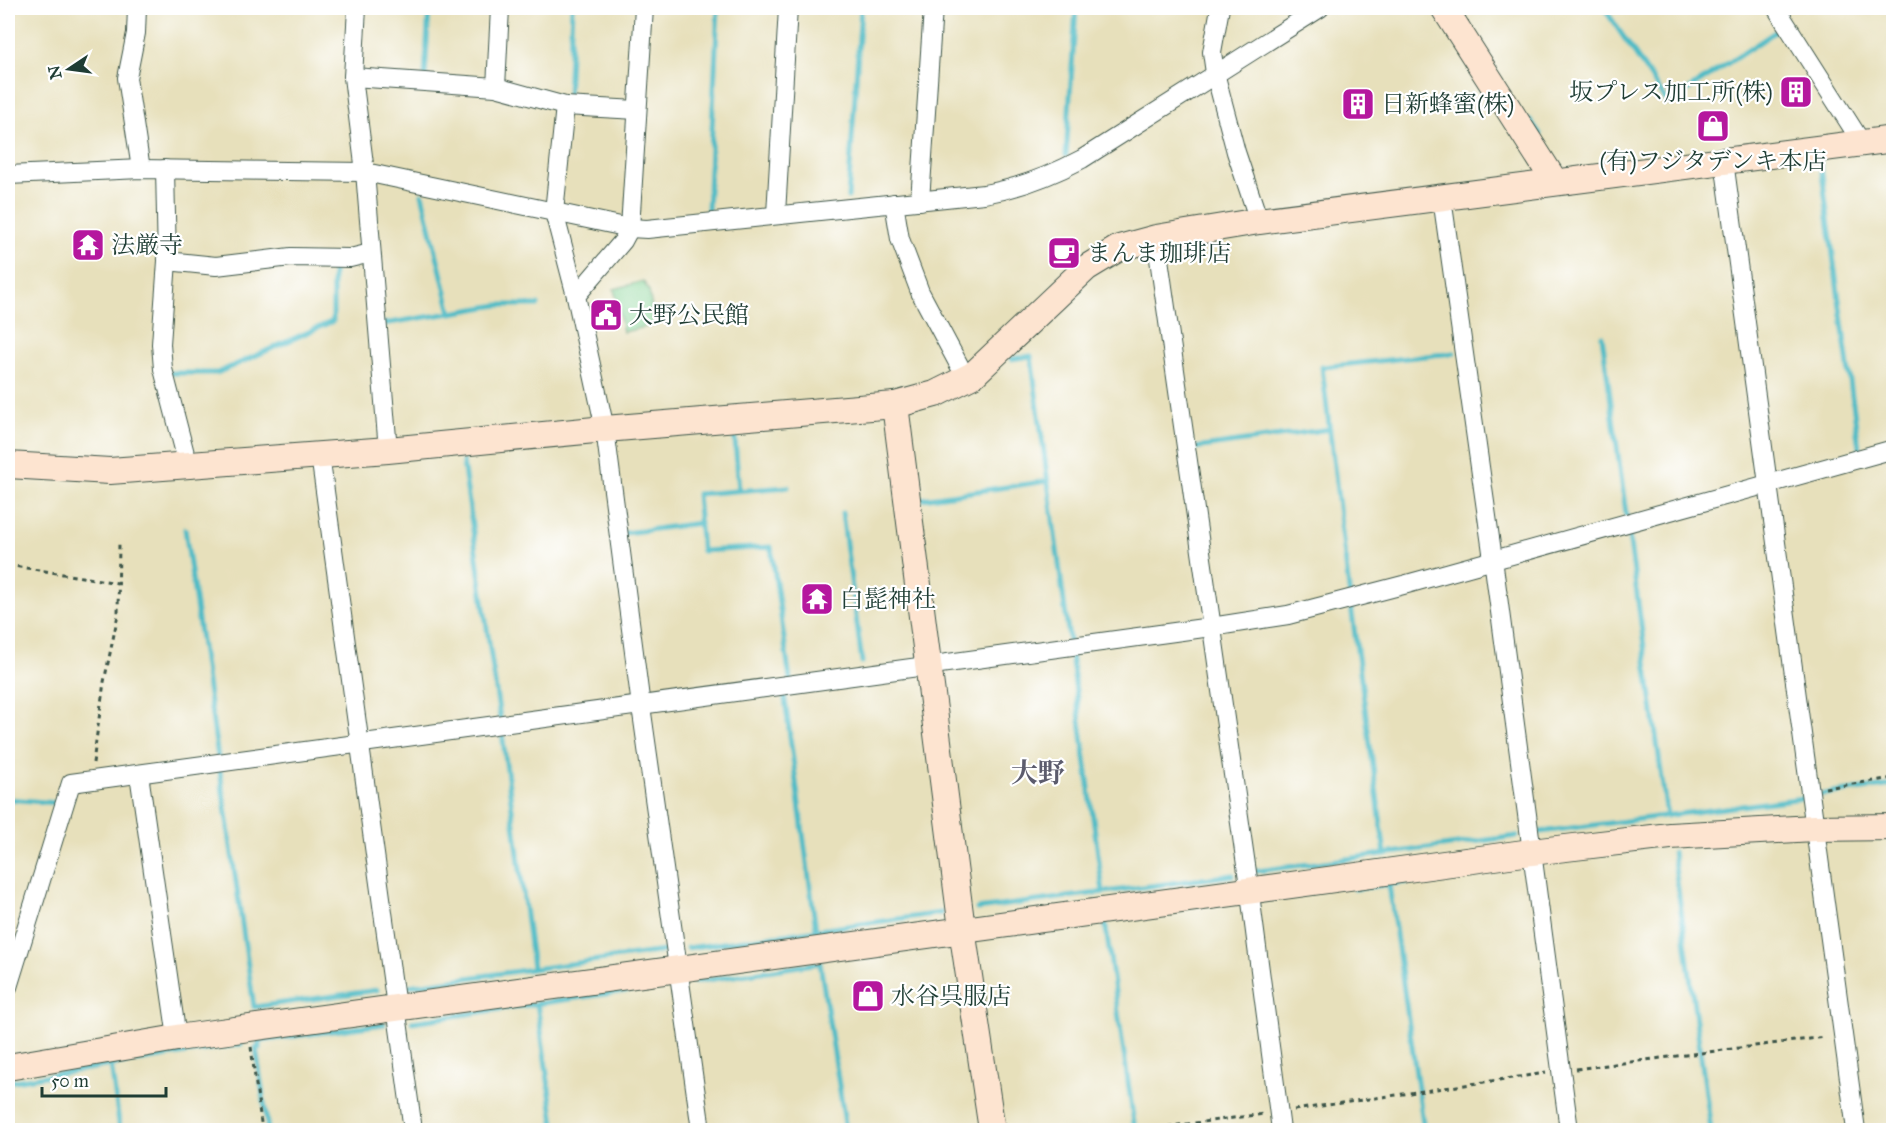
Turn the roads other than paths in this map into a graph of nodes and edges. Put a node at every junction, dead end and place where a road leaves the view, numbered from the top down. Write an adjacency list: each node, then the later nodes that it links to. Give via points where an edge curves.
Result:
1 (137, 8): 19 (street, via 128,78)
2 (357, 8): 12 (street)
3 (500, 8): 13 (street)
4 (644, 8): 15 (street)
5 (788, 8): 28 (street)
6 (933, 8): 25 (street)
7 (1220, 8): 11 (street, via 1212,52)
8 (1320, 8): 11 (street)
9 (1444, 8): 23 (street)
10 (1776, 8): 17 (street)
11 (1215, 74): 25 (street, via 1053,174 1007,190); 29 (street)
12 (353, 77): 13 (street); 21 (street)
13 (496, 87): 14 (street)
14 (565, 105): 15 (street); 27 (street)
15 (636, 110): 30 (street)
16 (1893, 139): 17 (street)
17 (1862, 143): 18 (street)
18 (1724, 161): 23 (street); 43 (street)
19 (141, 169): 20 (street); 22 (street)
20 (165, 169): 21 (street); 33 (street)
21 (365, 172): 27 (street); 32 (street)
22 (8, 175)
23 (1555, 182): 24 (street)
24 (1442, 198): 29 (street); 44 (street)
25 (920, 201): 26 (street)
26 (894, 203): 28 (street); 35 (street, via 900,239 920,292)
27 (554, 212): 30 (street); 34 (street)
28 (776, 214): 30 (street)
29 (1259, 221): 31 (street)
30 (630, 228): 34 (street)
31 (1156, 238): 35 (street, via 1119,248 1086,268); 45 (street)
32 (371, 253): 33 (street, via 350,258 291,257 216,266); 39 (street)
33 (167, 261): 42 (street, via 163,369)
34 (576, 296): 37 (street)
35 (966, 378): 36 (street, via 935,394)
36 (896, 405): 37 (street); 46 (street)
37 (605, 429): 39 (street); 47 (street)
38 (1893, 449): 43 (street)
39 (388, 450): 40 (street)
40 (320, 455): 42 (street); 48 (street)
41 (8, 465): 42 (street, via 110,471)
42 (188, 465)
43 (1766, 485): 44 (street); 51 (street)
44 (1493, 559): 45 (street, via 1288,615); 52 (street)
45 (1211, 627): 46 (street); 53 (street)
46 (929, 665): 47 (street); 54 (street)
47 (641, 706): 48 (street); 55 (street)
48 (359, 745): 49 (street); 57 (street)
49 (139, 774): 56 (street, via 71,783); 58 (street)
50 (1893, 827): 51 (street)
51 (1814, 828): 52 (street, via 1670,836); 65 (street)
52 (1531, 852): 53 (street); 64 (street)
53 (1250, 890): 54 (street); 63 (street)
54 (962, 929): 55 (street); 62 (street)
55 (679, 968): 57 (street); 61 (street)
56 (8, 987)
57 (396, 1007): 58 (street); 60 (street)
58 (177, 1038): 59 (street)
59 (8, 1066)
60 (413, 1131)
61 (701, 1131)
62 (992, 1131)
63 (1281, 1131)
64 (1569, 1131)
65 (1856, 1131)

